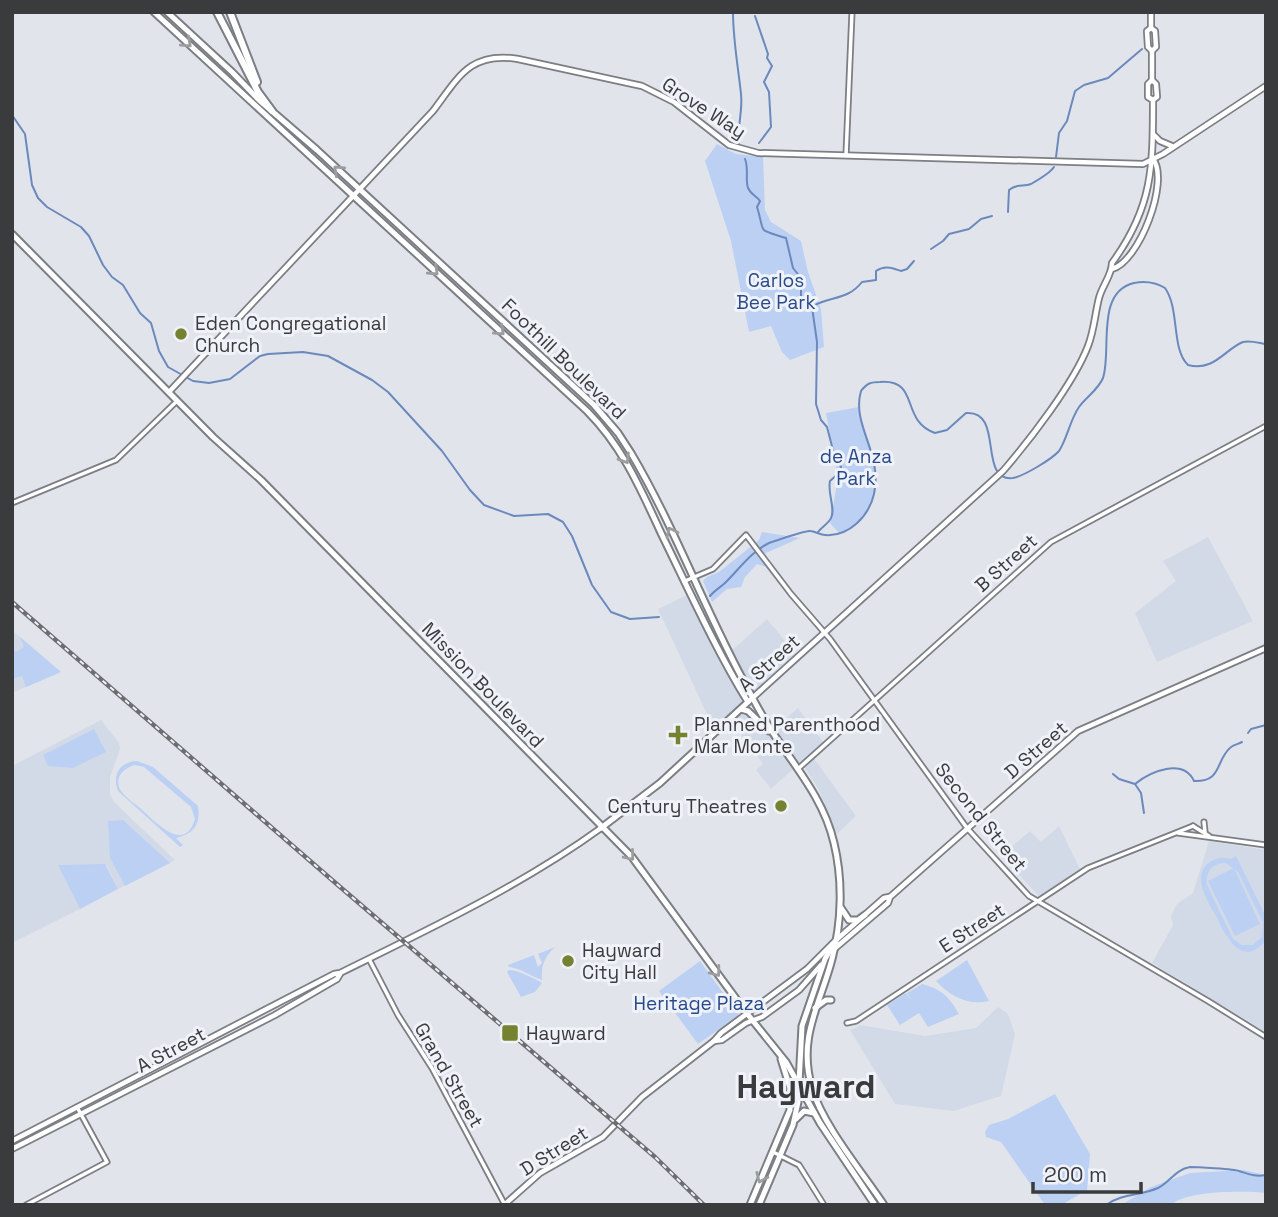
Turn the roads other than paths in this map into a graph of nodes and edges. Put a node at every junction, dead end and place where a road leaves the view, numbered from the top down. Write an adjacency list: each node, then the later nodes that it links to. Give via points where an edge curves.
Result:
1 (154, 12): 14 (main road, Foothill Boulevard, one-way to 14)
2 (167, 12): 8 (main road, Foothill Boulevard)
3 (216, 12): 8 (highway)
4 (230, 12): 8 (highway)
5 (852, 12): 11 (street)
6 (1151, 12): 9 (main road, via 1147,31 1152,80 1148,92 1153,100)
7 (1266, 86): 10 (main road, Grove Way)
8 (272, 111): 13 (main road, Foothill Boulevard, one-way to 8)
9 (1153, 133): 10 (main road); 12 (main road)
10 (1173, 146): 12 (main road, Grove Way)
11 (846, 155): 12 (main road, Grove Way, via 1133,164); 13 (main road, Grove Way, via 739,149 674,102 642,86 507,57 480,61 458,75 433,111)
12 (1153, 159): 16 (main road, A Street, via 1138,222); 16 (main road, A Street, via 1158,165 1157,186 1146,226 1127,257)
13 (359, 189): 14 (main road, Grove Way); 21 (main road, Foothill Boulevard, one-way to 13, via 640,467 613,426)
14 (353, 196): 17 (main road, Grove Way); 22 (main road, Foothill Boulevard, one-way to 22, via 603,427 632,471)
15 (12, 234): 17 (main road, Mission Boulevard)
16 (1112, 269): 23 (main road, A Street, via 1084,356 1017,455)
17 (169, 392): 18 (main road, Mission Boulevard)
18 (177, 401): 20 (street, via 116,460); 32 (main road, Mission Boulevard, via 261,480)
19 (1266, 426): 26 (street, B Street, via 1051,542)
20 (12, 503)
21 (693, 577): 22 (street); 23 (street, Second Street, via 713,569 746,535); 25 (main road, Foothill Boulevard)
22 (685, 581): 25 (main road, Foothill Boulevard)
23 (826, 634): 25 (main road, A Street); 26 (street, Second Street)
24 (1266, 648): 33 (main road, D Street, via 1082,728)
25 (750, 700): 27 (main road, A Street); 28 (main road, Foothill Boulevard)
26 (874, 701): 29 (street, B Street); 33 (street, Second Street)
27 (741, 709): 28 (main road, via 748,710); 32 (main road, A Street, via 660,783)
28 (778, 740): 29 (main road, Foothill Boulevard)
29 (799, 768): 40 (main road, Foothill Boulevard, via 833,836)
30 (1204, 822): 35 (street)
31 (1193, 826): 34 (street, E Street); 35 (street); 36 (street)
32 (601, 828): 44 (main road, A Street, via 554,862); 49 (main road, Mission Boulevard, one-way to 49, via 632,857)
33 (967, 828): 38 (main road, D Street); 39 (street, Second Street)
34 (1176, 833): 36 (street); 39 (street, E Street, via 1088,868)
35 (1208, 835): 36 (street); 37 (street)
36 (1196, 836)
37 (1266, 845)
38 (890, 897): 41 (main road, D Street); 43 (main road, D Street)
39 (1038, 902): 51 (street, E Street); 52 (street, Second Street)
40 (840, 904): 41 (main road, via 849,920); 42 (main road, Foothill Boulevard)
41 (865, 915): 42 (main road, D Street)
42 (835, 940): 43 (main road, Foothill Boulevard); 45 (main road, Foothill Boulevard); 49 (main road, D Street, via 807,969)
43 (834, 950): 45 (main road, D Street); 48 (main road, Foothill Boulevard)
44 (369, 959): 46 (main road, A Street); 65 (street, Grand Street)
45 (825, 959): 50 (main road, D Street, via 799,990); 55 (main road, Foothill Boulevard, via 802,1026)
46 (340, 973): 56 (main road, A Street); 57 (main road, A Street, via 275,1014)
47 (831, 1000): 48 (main road)
48 (815, 1008): 70 (main road, Foothill Boulevard, via 807,1048 811,1087 823,1114)
49 (747, 1014): 50 (main road, Mission Boulevard); 53 (main road, D Street)
50 (753, 1021): 53 (main road, D Street); 54 (main road, Mission Boulevard)
51 (847, 1023)
52 (1266, 1037)
53 (714, 1041): 65 (main road, D Street, via 642,1097 603,1137 540,1173)
54 (779, 1052): 55 (main road, Mission Boulevard); 62 (main road, via 791,1106)
55 (798, 1082): 58 (main road, Mission Boulevard); 59 (main road, Foothill Boulevard)
56 (77, 1107): 57 (street); 60 (main road, A Street)
57 (81, 1114): 61 (main road, A Street); 64 (street, via 107,1162)
58 (815, 1114): 59 (main road, via 804,1111); 69 (main road, Mission Boulevard)
59 (794, 1122): 63 (main road, Foothill Boulevard)
60 (12, 1141)
61 (12, 1149)
62 (773, 1152): 63 (street); 66 (main road, one-way to 66)
63 (781, 1155): 67 (main road, Foothill Boulevard); 68 (street, via 804,1171)
64 (26, 1205)
65 (504, 1205)
66 (750, 1205)
67 (760, 1205)
68 (824, 1205)
69 (875, 1205)
70 (884, 1205)

